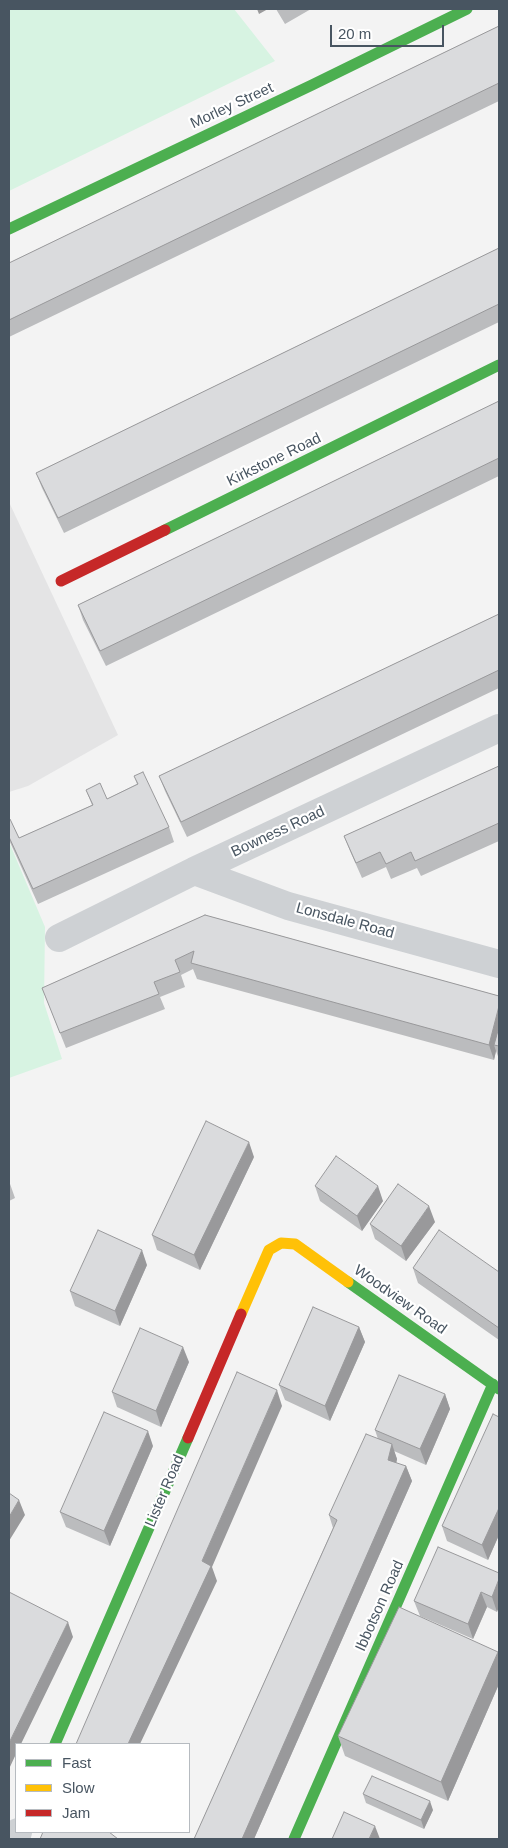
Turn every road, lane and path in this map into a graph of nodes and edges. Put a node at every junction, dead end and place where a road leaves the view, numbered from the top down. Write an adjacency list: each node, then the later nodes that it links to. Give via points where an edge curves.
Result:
1 (467, 9): 2 (street, Morley Street)
2 (9, 229)
3 (499, 365): 4 (street, Kirkstone Road)
4 (61, 581)
5 (499, 728): 6 (street, Bowness Road)
6 (194, 871): 7 (street, Bowness Road); 8 (street, Lonsdale Road, via 288,906)
7 (59, 938)
8 (499, 964)
9 (281, 1242): 10 (street, Woodview Road, via 295,1244); 11 (street, Lister Road, via 269,1250)
10 (496, 1386): 12 (street, Ibbotson Road)
11 (55, 1743)
12 (294, 1839)

